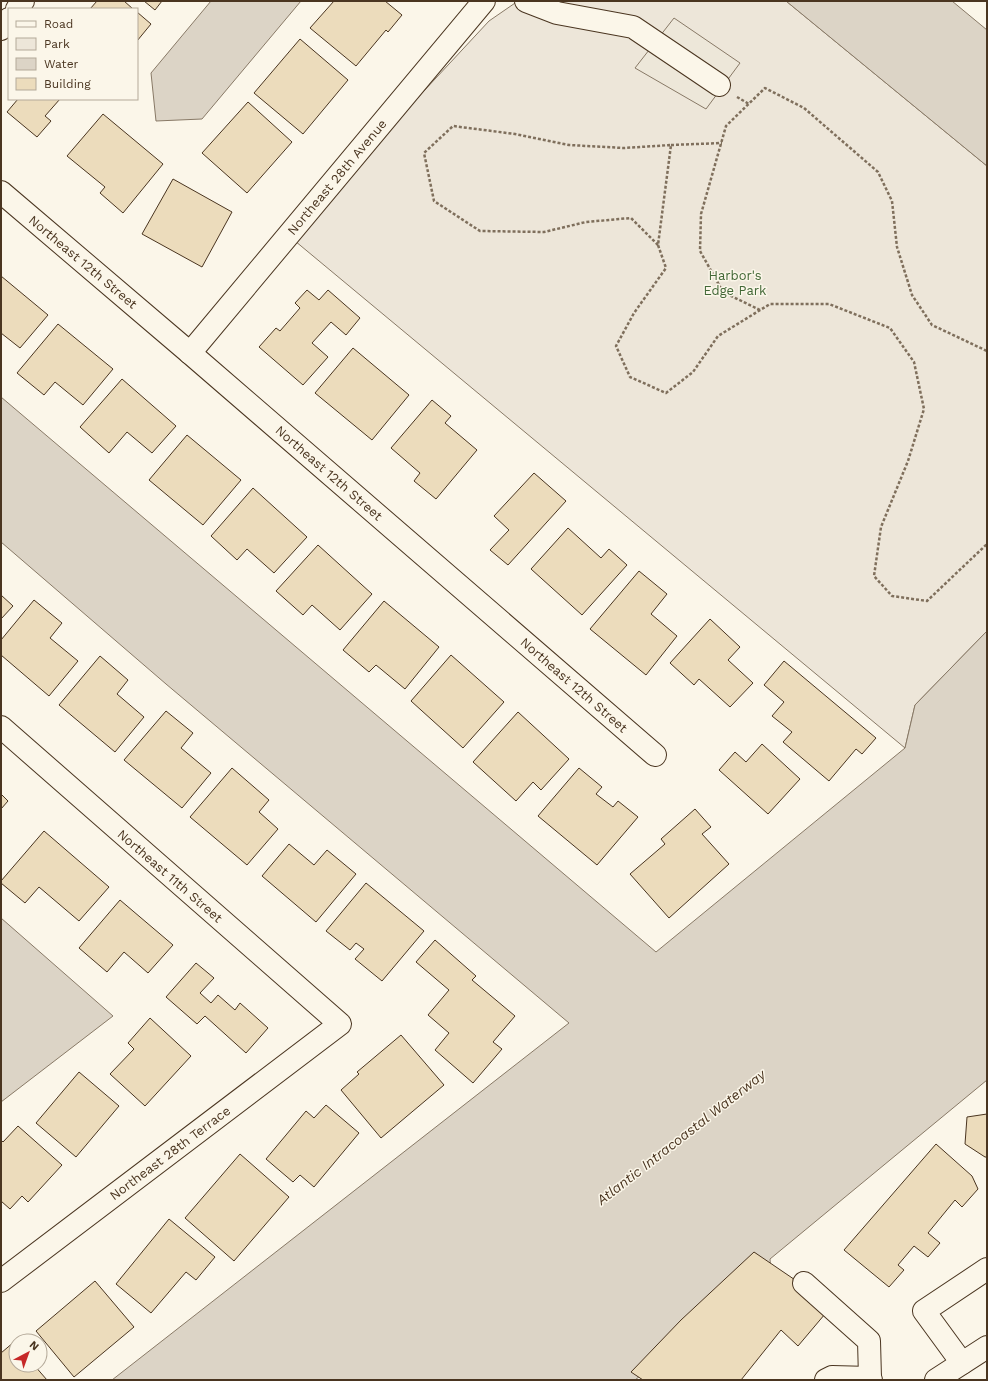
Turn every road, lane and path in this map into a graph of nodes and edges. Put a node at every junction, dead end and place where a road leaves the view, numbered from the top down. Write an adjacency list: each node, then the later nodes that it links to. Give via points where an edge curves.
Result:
1 (484, 1): 12 (street, Northeast 28th Avenue)
2 (526, 1): 5 (street, via 557,13 633,27)
3 (8, 20): 4 (street)
4 (1, 29)
5 (719, 85)
6 (722, 143): 7 (path); 10 (path, via 701,214 700,251 723,292); 11 (path, via 726,126 765,88 804,108 878,172 892,201 897,246 912,295 932,325)
7 (671, 145): 9 (path); 9 (path, via 624,148 569,145 453,126 424,154 434,201 480,231 544,232 586,222 631,218)
8 (1, 192): 12 (street, Northeast 12th Street)
9 (658, 245): 10 (path, via 666,268 634,313 616,346 630,377 666,393 693,372 718,336)
10 (760, 311): 13 (path, via 770,304 828,304 890,328 914,362 924,410 908,462 881,527 874,576 892,596 927,601)
11 (987, 351)
12 (190, 353): 15 (street, Northeast 12th Street)
13 (987, 544)
14 (1, 727): 16 (street, Northeast 11th Street)
15 (655, 755)
16 (340, 1024): 18 (street, Northeast 28th Terrace)
17 (987, 1269): 21 (street, via 924,1311)
18 (1, 1281)
19 (804, 1282): 22 (street, via 869,1341)
20 (987, 1346): 21 (street)
21 (962, 1363): 24 (street)
22 (871, 1379): 23 (street, via 832,1377)
23 (826, 1380)
24 (936, 1380)

